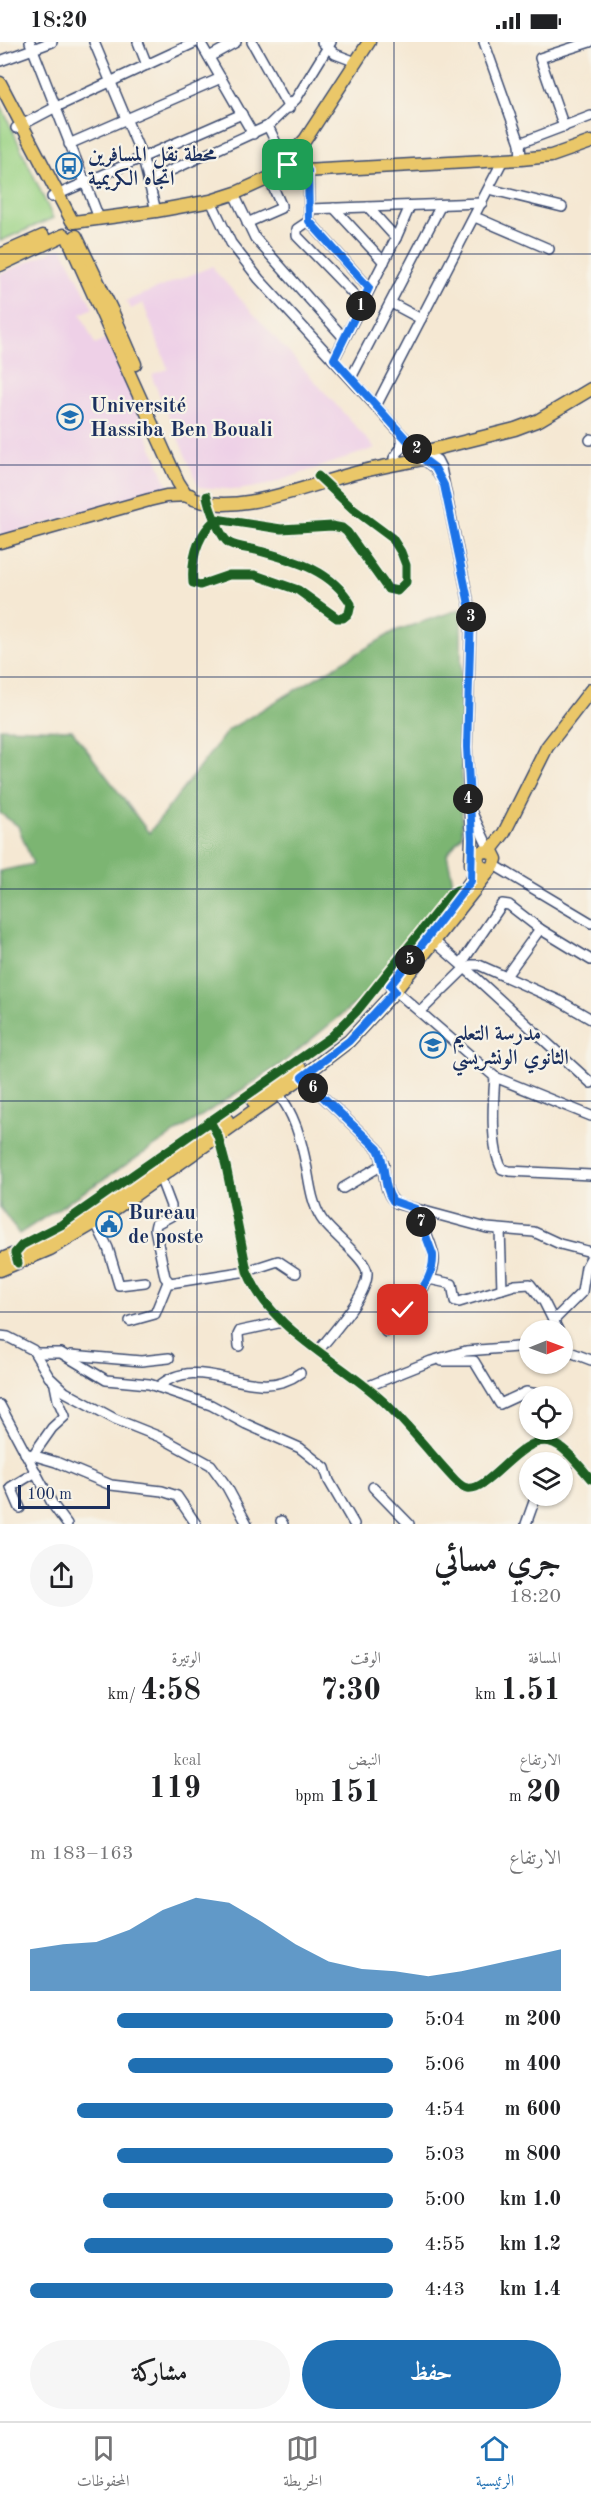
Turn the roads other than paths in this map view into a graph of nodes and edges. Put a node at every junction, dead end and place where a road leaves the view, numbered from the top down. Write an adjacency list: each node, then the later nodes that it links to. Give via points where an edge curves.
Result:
1 (52, 42): 11 (street)
2 (94, 42): 17 (street)
3 (138, 42): 15 (street)
4 (198, 42): 12 (street); 15 (street)
5 (236, 42): 12 (street)
6 (252, 42): 21 (street)
7 (369, 42): 14 (main road)
8 (484, 42): 30 (street)
9 (590, 42): 27 (street, via 540,58)
10 (327, 44): 14 (street); 21 (street)
11 (31, 46): 13 (street); 20 (street)
12 (209, 57): 16 (street)
13 (0, 61)
14 (357, 62): 35 (main road, via 327,109)
15 (147, 65): 17 (street)
16 (221, 78): 22 (street); 24 (street)
17 (110, 82): 20 (street); 24 (street)
18 (0, 83): 25 (main road)
19 (0, 98): 25 (main road)
20 (54, 108): 25 (street); 31 (street)
21 (289, 108): 26 (street)
22 (242, 114): 28 (street); 32 (street)
23 (591, 116): 27 (street)
24 (126, 120): 31 (street); 32 (street)
25 (19, 126): 42 (main road)
26 (268, 126): 28 (street); 35 (street)
27 (564, 127): 30 (street)
28 (253, 134): 38 (street)
29 (591, 142): 33 (main road, via 550,156)
30 (519, 143): 33 (street)
31 (69, 144): 39 (street)
32 (143, 159): 38 (street); 39 (street)
33 (520, 159): 34 (main road)
34 (503, 160): 36 (main road); 40 (street)
35 (285, 162): 36 (main road, via 296,170); 37 (main road)
36 (308, 171): 50 (street)
37 (268, 178): 41 (main road); 56 (street, via 280,208)
38 (148, 181): 51 (street)
39 (84, 182): 42 (street); 54 (street)
40 (489, 189): 44 (street); 48 (street)
41 (234, 194): 43 (main road); 56 (street)
42 (56, 195): 57 (main road)
43 (211, 201): 51 (main road); 68 (street, via 231,243 259,279)
44 (482, 203): 45 (street); 53 (street)
45 (441, 205): 46 (street); 65 (street)
46 (410, 206): 47 (street); 58 (street)
47 (368, 207): 49 (street); 58 (street)
48 (562, 207)
49 (334, 208): 50 (street); 61 (street)
50 (309, 210): 55 (street)
51 (156, 211): 52 (main road)
52 (113, 216): 54 (main road); 57 (main road)
53 (475, 217): 59 (street); 66 (street)
54 (99, 218): 57 (main road)
55 (309, 221): 63 (street); 64 (street, via 297,229 297,236)
56 (247, 224): 67 (street, via 262,248)
57 (70, 229): 60 (main road); 62 (main road); 79 (main road, via 178,482)
58 (396, 238): 61 (street)
59 (549, 249)
60 (0, 255)
61 (384, 262): 63 (street)
62 (0, 265)
63 (369, 288): 64 (street)
64 (362, 303): 67 (street)
65 (391, 303): 66 (street); 69 (street)
66 (421, 319): 72 (street)
67 (344, 338): 68 (street)
68 (334, 359): 69 (street)
69 (351, 378): 72 (street)
70 (591, 389): 73 (main road)
71 (591, 397): 73 (main road, via 561,415)
72 (376, 406): 74 (street)
73 (516, 431): 75 (main road)
74 (403, 436): 75 (street); 76 (street)
75 (427, 456): 76 (main road); 77 (main road); 85 (street, via 444,485 471,614 467,747)
76 (394, 458): 77 (main road)
77 (361, 468): 78 (main road)
78 (320, 479): 80 (main road, via 273,496 241,502); 81 (street, via 396,543 406,565 402,588 388,589 347,532 338,526 281,529)
79 (190, 495): 80 (main road); 82 (main road, via 149,500)
80 (207, 499): 81 (street)
81 (216, 519): 81 (street, via 220,533 229,543 284,558 326,576 351,604 347,616 337,618 298,590 255,575 229,574 195,585 195,548)
82 (0, 542)
83 (591, 690): 87 (main road, via 547,747)
84 (591, 699): 87 (main road, via 553,751)
85 (470, 808): 86 (street); 87 (street)
86 (472, 839): 88 (street); 89 (main road)
87 (492, 859): 88 (main road, via 484,869); 90 (street); 92 (main road)
88 (478, 860): 89 (main road)
89 (468, 885): 96 (main road); 104 (street, via 451,894 357,1011 331,1037)
90 (591, 923)
91 (540, 929): 93 (street); 94 (street, via 509,905 502,904); 95 (street)
92 (435, 942): 94 (street); 96 (main road)
93 (591, 960)
94 (463, 966): 95 (street, via 479,965); 97 (street); 101 (street)
95 (506, 976): 98 (street)
96 (392, 988): 97 (street); 99 (main road, via 349,1041); 102 (main road, via 339,1039)
97 (420, 1012): 100 (street)
98 (591, 1019)
99 (302, 1077): 102 (main road); 105 (street, via 366,1136 378,1149)
100 (495, 1077): 103 (street); 106 (street, via 495,1130 502,1168)
101 (591, 1083)
102 (276, 1090): 104 (main road); 131 (street, via 297,1127 312,1198 320,1217 367,1271 360,1295)
103 (591, 1116)
104 (214, 1129): 107 (main road); 110 (main road); 114 (street, via 61,1225 22,1245); 117 (street)
105 (384, 1164): 108 (street); 109 (street, via 391,1198)
106 (591, 1175)
107 (160, 1176): 110 (main road); 121 (street, via 172,1210 171,1216 156,1224 155,1229)
108 (343, 1188)
109 (416, 1209): 111 (street); 119 (street, via 433,1255)
110 (94, 1218): 114 (main road, via 63,1242); 120 (street, via 108,1248 118,1285)
111 (500, 1230): 112 (street, via 534,1232); 122 (street)
112 (591, 1252)
113 (591, 1258): 125 (street, via 582,1292)
114 (16, 1259): 115 (main road); 116 (main road)
115 (0, 1260)
116 (0, 1270)
117 (248, 1271): 118 (street, via 278,1262); 121 (street); 126 (street, via 253,1286)
118 (296, 1273)
119 (429, 1279): 122 (street, via 452,1284 454,1301 459,1302); 127 (street)
120 (144, 1282)
121 (168, 1282): 123 (street, via 155,1314)
122 (502, 1289): 124 (street, via 530,1284)
123 (130, 1320)
124 (553, 1320)
125 (554, 1320)
126 (283, 1322): 129 (street, via 240,1331); 131 (street)
127 (386, 1332)
128 (0, 1336): 132 (street, via 27,1345)
129 (238, 1346)
130 (519, 1346): 137 (street, via 485,1348)
131 (320, 1350): 141 (street)
132 (35, 1353): 134 (street); 139 (street)
133 (573, 1353): 136 (street)
134 (66, 1354): 135 (street, via 141,1361); 140 (street, via 106,1380)
135 (169, 1358)
136 (591, 1360)
137 (431, 1361): 141 (street); 142 (street, via 474,1361 501,1405)
138 (300, 1373): 140 (street, via 268,1386 184,1373)
139 (55, 1385): 144 (street, via 65,1416); 153 (street, via 115,1419 208,1463 227,1487)
140 (158, 1387): 154 (street, via 218,1408 300,1448 323,1465)
141 (366, 1387): 145 (street, via 466,1488 482,1484 539,1441 552,1442)
142 (519, 1396)
143 (0, 1405): 144 (street)
144 (29, 1454): 146 (street); 152 (street, via 111,1485 177,1496)
145 (574, 1460): 147 (street)
146 (36, 1472): 150 (street, via 12,1486); 151 (street)
147 (591, 1479)
148 (373, 1487): 155 (street)
149 (532, 1506): 156 (street)
150 (20, 1508)
151 (67, 1524)
152 (196, 1524)
153 (247, 1524)
154 (354, 1524)
155 (409, 1524)
156 (526, 1524)

